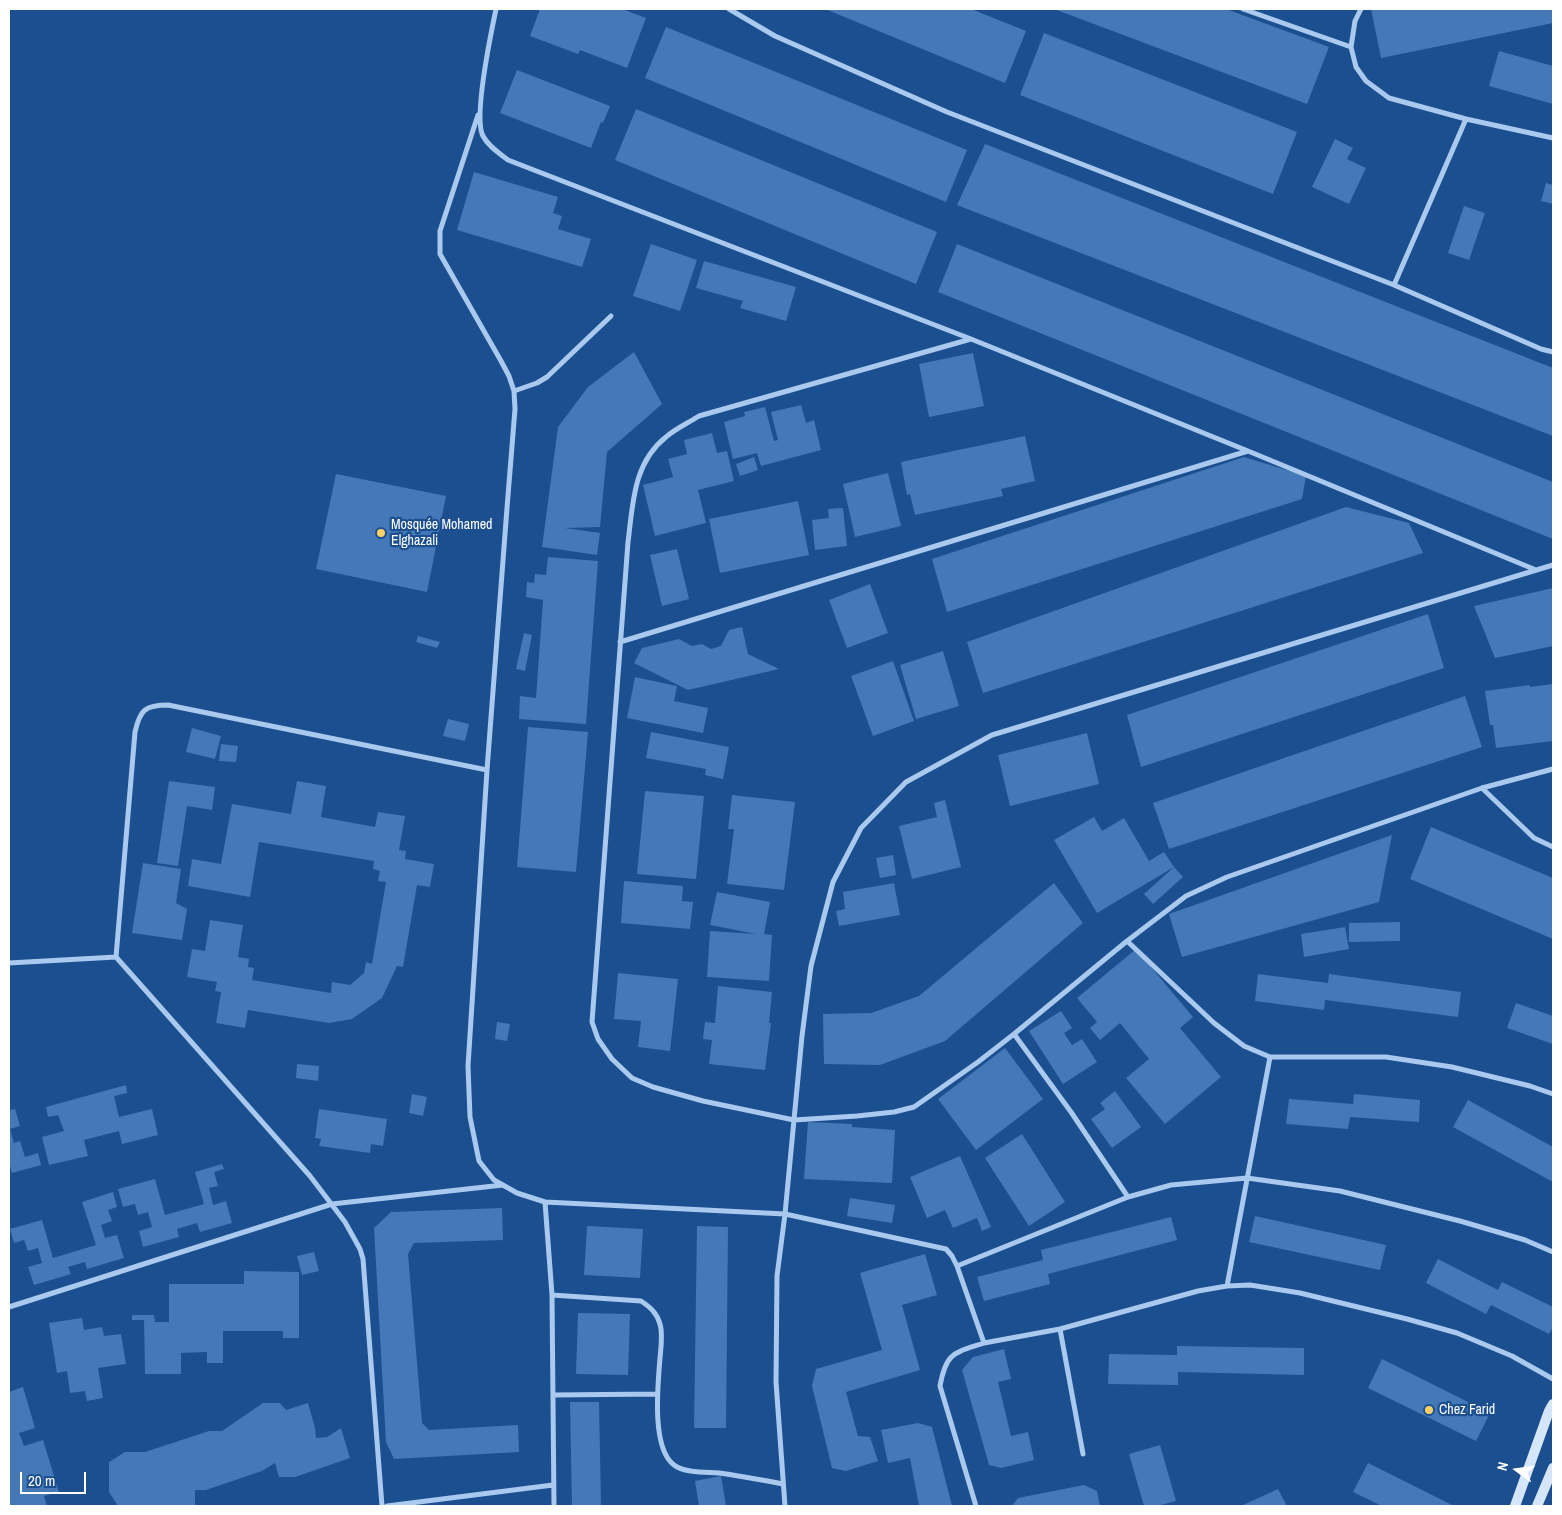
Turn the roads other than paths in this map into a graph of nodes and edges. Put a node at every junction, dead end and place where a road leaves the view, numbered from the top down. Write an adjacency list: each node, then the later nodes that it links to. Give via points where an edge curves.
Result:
1 (496, 9): 6 (street)
2 (729, 9): 9 (street, via 775,36 948,112)
3 (1243, 9): 5 (street)
4 (1361, 9): 5 (street, via 1355,21)
5 (1351, 47): 7 (street, via 1356,67 1366,81 1389,98)
6 (479, 112): 11 (street, via 482,135 508,160); 13 (street, via 440,231 440,254 502,361)
7 (1466, 119): 8 (street); 9 (street)
8 (1553, 138)
9 (1394, 284): 12 (street)
10 (611, 316): 13 (street, via 547,377)
11 (971, 339): 14 (street); 17 (street, via 699,416 666,436 642,466 634,496)
12 (1553, 352)
13 (514, 391): 19 (street)
14 (1248, 451): 16 (street); 17 (street)
15 (1553, 565): 16 (street)
16 (1537, 570): 28 (street, via 992,736 906,782 861,828 833,882 811,966)
17 (620, 642): 28 (street, via 593,1002 592,1022 598,1039 612,1059 632,1078 653,1088)
18 (1553, 769): 20 (street)
19 (487, 770): 23 (street, via 168,705 150,706 141,715 135,732); 30 (street, via 468,1066 470,1117 479,1161 494,1180)
20 (1482, 788): 21 (street, via 1534,838); 22 (street, via 1227,877 1186,896)
21 (1553, 848)
22 (1128, 941): 25 (street); 26 (street, via 1214,1023 1244,1046)
23 (116, 958): 24 (street); 33 (street)
24 (9, 963)
25 (1014, 1034): 28 (street, via 914,1107 894,1112); 31 (street)
26 (1270, 1057): 27 (street, via 1386,1058 1452,1067); 29 (street)
27 (1553, 1094)
28 (794, 1120): 34 (street)
29 (1247, 1178): 31 (street, via 1171,1185); 35 (street, via 1340,1190 1460,1220); 37 (street)
30 (504, 1185): 32 (street, via 517,1193); 33 (street)
31 (1128, 1197): 36 (street)
32 (546, 1202): 34 (street); 38 (street)
33 (332, 1204): 39 (street); 50 (street, via 351,1232 363,1259)
34 (785, 1214): 36 (street, via 946,1249); 48 (street, via 777,1276 776,1382)
35 (1553, 1252)
36 (956, 1266): 41 (street)
37 (1227, 1286): 40 (street); 42 (street, via 1250,1285 1300,1294 1457,1333 1512,1356)
38 (552, 1295): 43 (street, via 641,1301 652,1308 660,1323 661,1336); 44 (street)
39 (9, 1307)
40 (1060, 1328): 41 (street); 46 (street)
41 (984, 1343): 54 (street, via 956,1352 947,1360 940,1386)
42 (1553, 1379)
43 (657, 1394): 44 (street); 48 (street, via 660,1442 674,1465)
44 (553, 1395): 49 (street)
45 (1553, 1404): 55 (main road)
46 (1083, 1454)
47 (1553, 1468): 56 (main road)
48 (784, 1484): 53 (street)
49 (553, 1485): 51 (street); 52 (street)
50 (382, 1506)
51 (387, 1506)
52 (554, 1506)
53 (785, 1506)
54 (976, 1506)
55 (1515, 1506)
56 (1537, 1506)

